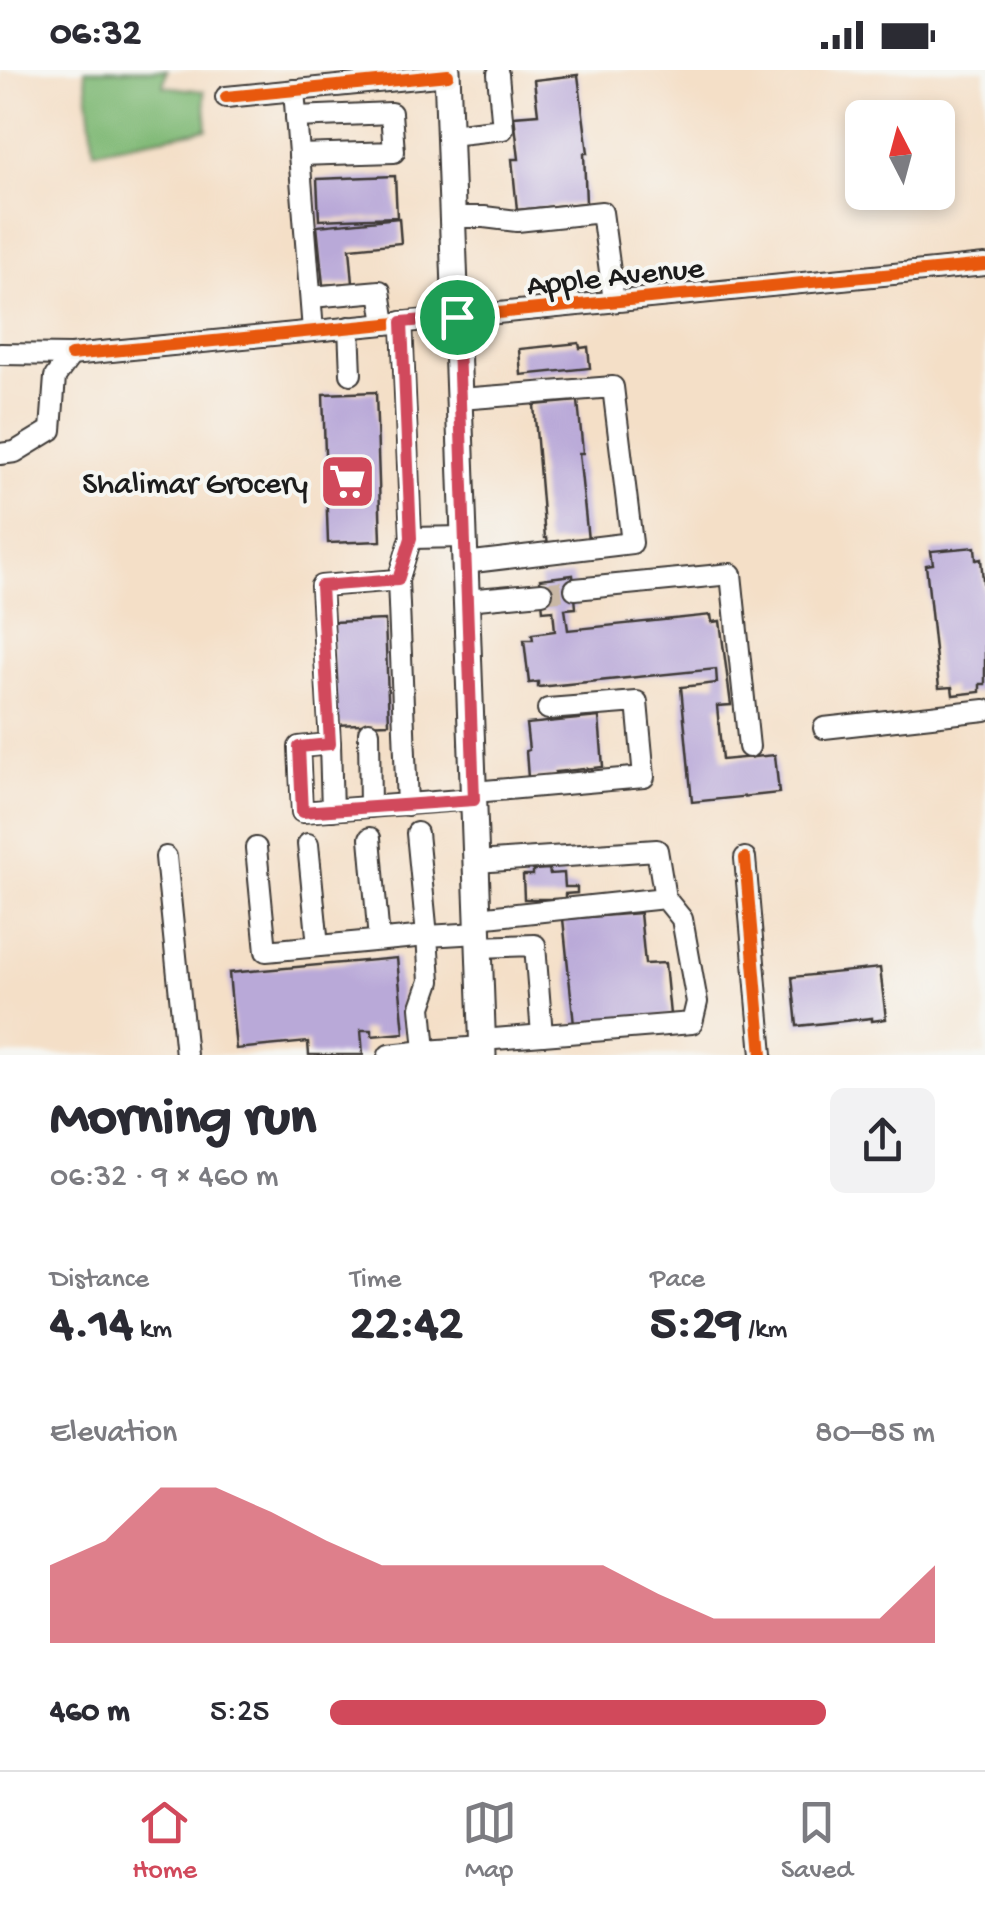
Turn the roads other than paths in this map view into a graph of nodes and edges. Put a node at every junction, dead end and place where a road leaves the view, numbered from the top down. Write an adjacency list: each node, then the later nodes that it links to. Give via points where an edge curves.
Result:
1 (448, 72): 3 (street); 6 (main road)
2 (498, 74): 6 (street, via 503,129)
3 (294, 90): 4 (street); 5 (street)
4 (226, 96)
5 (296, 117): 7 (street); 7 (street, via 391,113 394,152)
6 (450, 135): 8 (main road)
7 (299, 154): 10 (street)
8 (453, 218): 11 (street, via 518,221 602,212); 12 (main road)
9 (985, 265): 11 (street, Apple Avenue)
10 (310, 297): 13 (street, via 380,290); 15 (street)
11 (614, 302): 12 (street, Apple Avenue)
12 (457, 317): 13 (street, Apple Avenue); 19 (main road)
13 (393, 323): 14 (street, Apple Avenue); 21 (street)
14 (349, 328): 15 (street, Apple Avenue); 18 (street)
15 (313, 331): 17 (street, Apple Avenue)
16 (0, 354): 17 (street, Apple Avenue)
17 (71, 355): 20 (street, via 55,377 51,430)
18 (351, 374)
19 (460, 399): 22 (main road); 22 (street, via 612,387 632,544)
20 (0, 454)
21 (411, 538): 22 (street); 23 (street)
22 (464, 550): 26 (main road)
23 (398, 580): 31 (street, via 321,586); 34 (street)
24 (575, 589): 32 (street, via 731,574)
25 (542, 593): 26 (street)
26 (466, 600): 33 (main road)
27 (548, 710): 33 (street, via 637,702 644,777)
28 (985, 710): 29 (street)
29 (824, 728)
30 (368, 732): 35 (street)
31 (330, 744): 36 (street); 36 (street, via 299,747 302,812)
32 (749, 748)
33 (474, 796): 34 (street); 43 (main road)
34 (407, 804): 35 (street)
35 (370, 807): 36 (street)
36 (332, 810)
37 (417, 833): 46 (street)
38 (370, 838): 47 (street)
39 (308, 844): 48 (street)
40 (256, 848): 48 (street, via 266,951)
41 (166, 858): 52 (street)
42 (746, 858): 54 (street)
43 (476, 862): 44 (street, via 658,850); 45 (main road)
44 (665, 898): 45 (street); 49 (street, via 682,919 698,1002 692,1023)
45 (479, 933): 46 (street); 49 (street, via 535,944); 50 (main road)
46 (427, 936): 47 (street); 51 (street)
47 (379, 940): 48 (street)
48 (318, 946)
49 (542, 1035): 50 (street)
50 (483, 1048): 51 (street)
51 (425, 1053): 53 (street)
52 (186, 1055)
53 (389, 1055)
54 (762, 1055)

